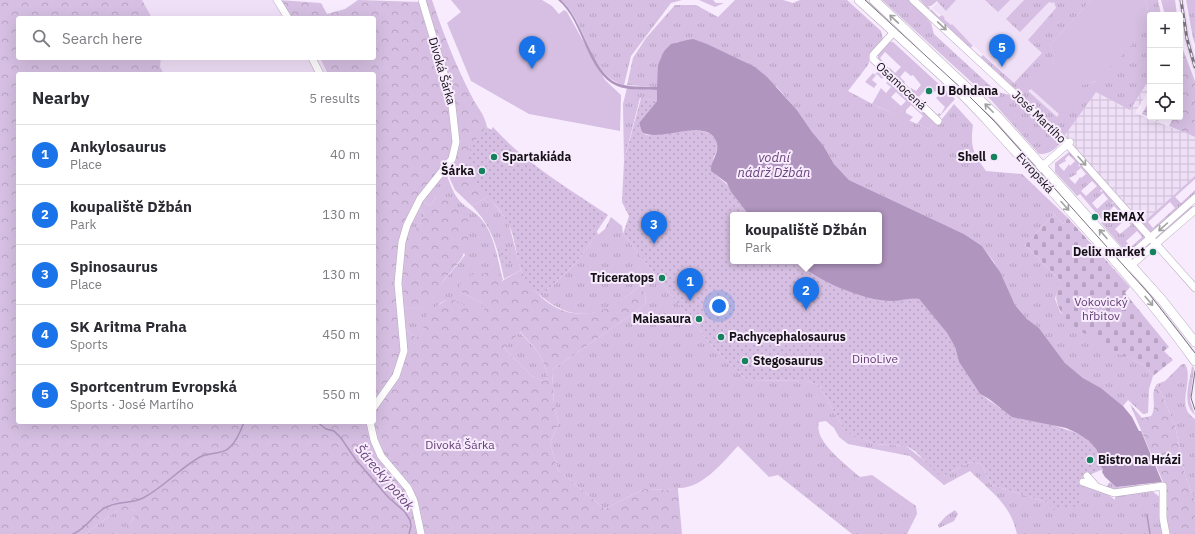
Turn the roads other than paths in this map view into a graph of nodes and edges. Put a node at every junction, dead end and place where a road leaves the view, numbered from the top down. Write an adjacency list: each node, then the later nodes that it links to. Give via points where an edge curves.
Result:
1 (277, 0): 6 (street)
2 (422, 0): 23 (street, Divoká Šárka, via 451,97 456,142 452,159 420,199 407,225 402,242 398,283 404,351 396,376)
3 (859, 0): 7 (main road, Evropská)
4 (874, 0): 12 (main road, Evropská, one-way to 4, via 978,96)
5 (913, 0): 11 (street, José Martího, one-way to 11)
6 (287, 16)
7 (894, 32): 10 (street, Osamocená, via 873,55 873,59); 13 (main road, Evropská, via 963,95)
8 (313, 60): 9 (street)
9 (319, 72)
10 (938, 121)
11 (1068, 143): 12 (street); 16 (street, José Martího, one-way to 16)
12 (1043, 165): 13 (street); 18 (main road, Evropská, one-way to 12)
13 (1034, 173): 19 (main road, Evropská, one-way to 19)
14 (1194, 201): 16 (street, one-way to 16)
15 (1195, 210): 17 (street)
16 (1150, 237): 17 (street, José Martího); 18 (street)
17 (1156, 244): 18 (street); 20 (street, José Martího)
18 (1128, 262): 19 (street); 21 (main road, Evropská)
19 (1121, 269): 22 (main road, Evropská, one-way to 22, via 1168,324)
20 (1195, 288)
21 (1195, 342)
22 (1195, 361)
23 (376, 404)
24 (370, 424): 26 (street, via 381,456 411,494)
25 (1085, 479): 27 (street, via 1114,493 1152,488 1163,500)
26 (420, 534)
27 (1166, 534)

